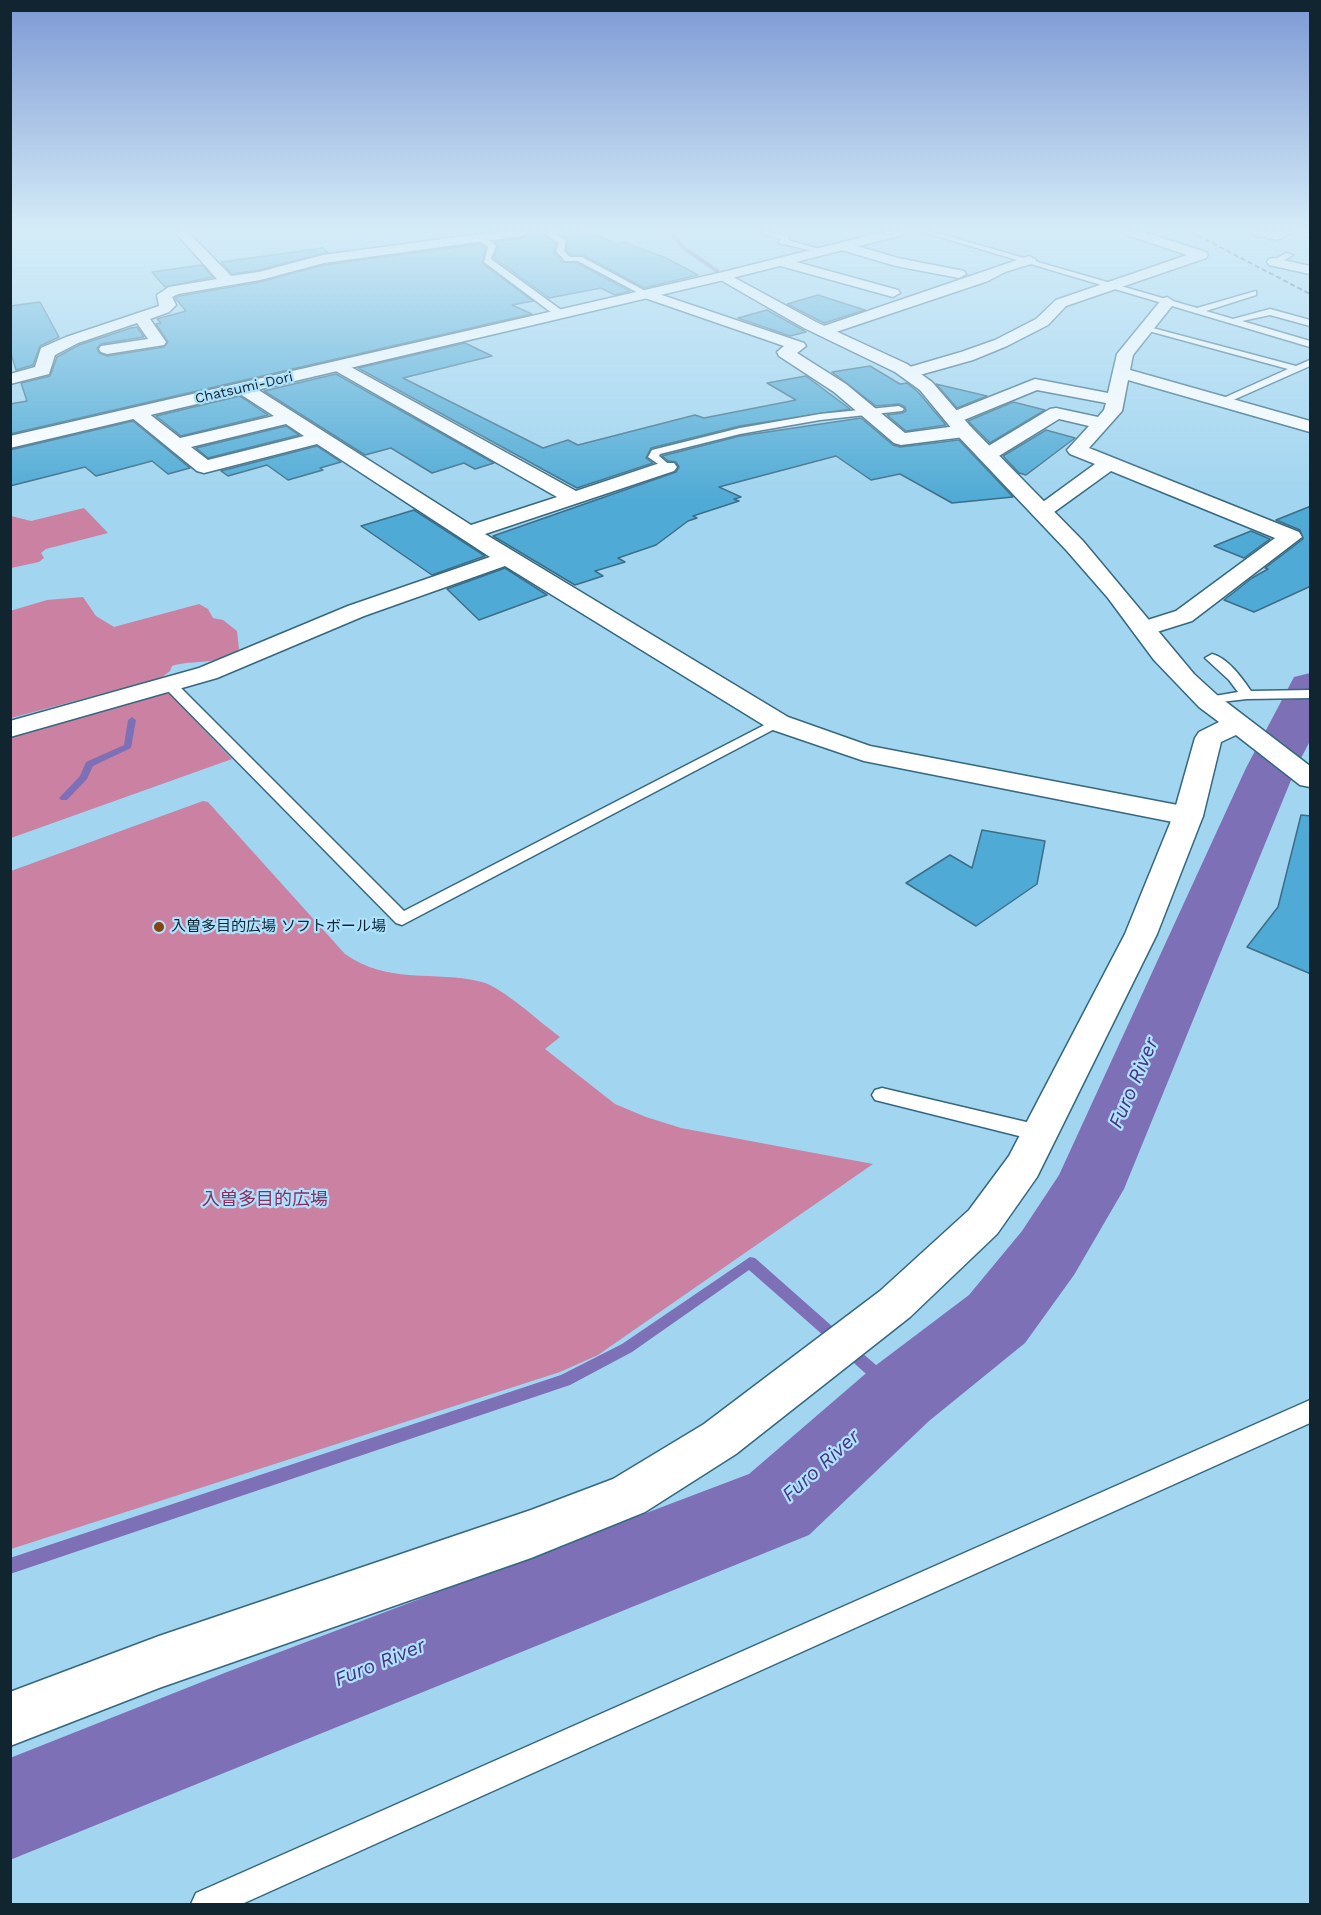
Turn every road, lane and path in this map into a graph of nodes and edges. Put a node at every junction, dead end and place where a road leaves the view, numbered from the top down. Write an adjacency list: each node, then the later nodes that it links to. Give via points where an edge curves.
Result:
1 (128, 321): 19 (street, via 54,348 44,358 43,370)
2 (144, 321): 13 (street, via 158,342)
3 (530, 321): 15 (street, Chatsumi-Dori)
4 (726, 321): 24 (street, via 798,346 786,352)
5 (806, 321): 11 (street)
6 (853, 321): 11 (street)
7 (1043, 321): 18 (street, via 1001,343)
8 (1153, 321): 10 (street)
9 (1234, 321): 12 (lane)
10 (1148, 328): 16 (lane); 17 (street, via 1125,354)
11 (824, 331): 18 (street)
12 (1311, 344)
13 (107, 349)
14 (1311, 363): 16 (lane)
15 (340, 366): 20 (street, Chatsumi-Dori); 36 (street)
16 (1298, 369): 22 (lane)
17 (1120, 372): 21 (street); 22 (street)
18 (909, 374): 28 (street, via 926,386)
19 (10, 379)
20 (243, 388): 25 (street, Chatsumi-Dori); 26 (street)
21 (1115, 399): 27 (street, via 1113,411); 28 (street, via 1035,384)
22 (1221, 402): 29 (street)
23 (899, 409): 24 (lane)
24 (870, 412): 28 (street, via 901,439); 35 (lane, via 740,431 656,452 653,457)
25 (137, 413): 31 (street, Chatsumi-Dori); 32 (street)
26 (288, 418): 30 (street); 32 (street)
27 (1102, 423): 33 (street, via 1056,413); 34 (street, via 1077,450)
28 (959, 425): 33 (street)
29 (1311, 427)
30 (318, 438): 32 (street, via 204,467); 38 (street)
31 (10, 442)
32 (177, 445)
33 (987, 455): 37 (street)
34 (1109, 463): 37 (street); 40 (street, via 1291,537 1184,616)
35 (667, 467): 36 (street)
36 (574, 498): 38 (street)
37 (1043, 511): 40 (street)
38 (468, 533): 39 (street)
39 (507, 558): 42 (street, via 356,611); 46 (street)
40 (1144, 628): 45 (street, via 1163,655)
41 (1212, 658): 44 (lane)
42 (170, 685): 46 (lane, via 402,919); 47 (street)
43 (1311, 694): 44 (lane)
44 (1247, 695): 45 (lane)
45 (1208, 701): 48 (street)
46 (779, 723): 50 (street, via 864,753)
47 (10, 729)
48 (1245, 730): 49 (street); 50 (street, via 1209,738)
49 (1306, 776)
50 (1188, 816): 52 (street, via 1126,966)
51 (882, 1095): 52 (lane)
52 (1039, 1133): 54 (street, via 1023,1166 983,1222 895,1304 720,1439 628,1496 531,1534 159,1662)
53 (1311, 1411): 55 (lane)
54 (10, 1719)
55 (207, 1905)

